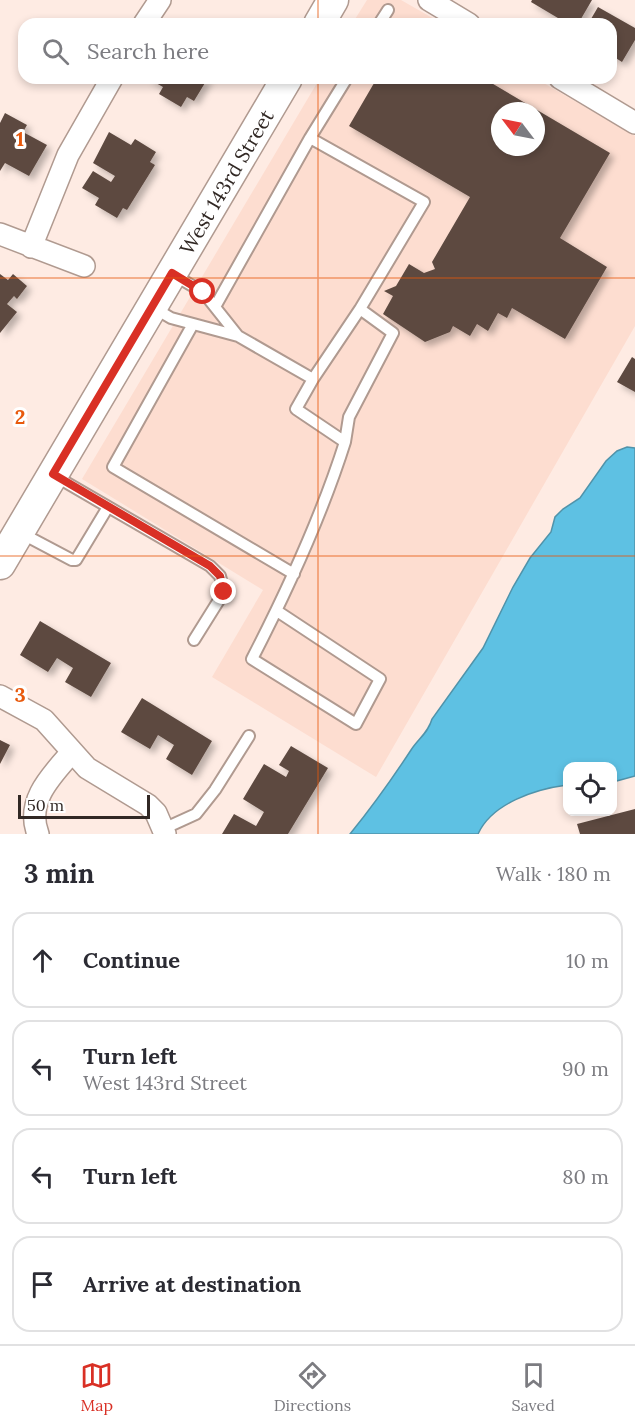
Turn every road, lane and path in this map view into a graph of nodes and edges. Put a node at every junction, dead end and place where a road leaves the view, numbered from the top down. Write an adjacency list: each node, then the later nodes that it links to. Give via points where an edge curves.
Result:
1 (160, 0): 5 (street)
2 (333, 0): 6 (main road)
3 (429, 0): 8 (street)
4 (388, 10): 7 (lane)
5 (148, 18)
6 (322, 18)
7 (383, 18)
8 (459, 18)
9 (109, 84): 16 (street, via 68,154)
10 (283, 84): 18 (main road, West 143rd Street)
11 (342, 84): 14 (lane)
12 (570, 84): 13 (street)
13 (635, 123)
14 (310, 138): 19 (lane); 21 (lane, via 424,202)
15 (0, 234): 16 (street)
16 (31, 247): 17 (street)
17 (84, 266)
18 (172, 273): 19 (lane); 20 (main road, West 143rd Street)
19 (216, 305): 23 (lane)
20 (152, 307): 22 (lane); 26 (main road, West 143rd Street)
21 (360, 309): 24 (lane); 25 (lane, via 393,333 349,417)
22 (193, 324): 23 (lane); 30 (lane, via 113,467)
23 (238, 336): 24 (lane)
24 (313, 379): 25 (lane, via 296,409)
25 (345, 442): 30 (lane)
26 (53, 474): 27 (lane); 28 (main road, West 143rd Street)
27 (108, 507): 28 (lane, via 76,560); 32 (lane, via 210,566 220,576 224,592)
28 (19, 532): 29 (main road, West 143rd Street)
29 (0, 564)
30 (294, 574): 31 (lane)
31 (277, 610): 31 (lane, via 380,678 356,724 252,659)
32 (194, 640)
33 (0, 696): 35 (street, via 44,720)
34 (249, 736): 36 (lane, via 196,814)
35 (72, 752): 36 (street, via 87,768 148,805); 37 (street, via 39,793 34,818)
36 (164, 832)
37 (38, 834)

